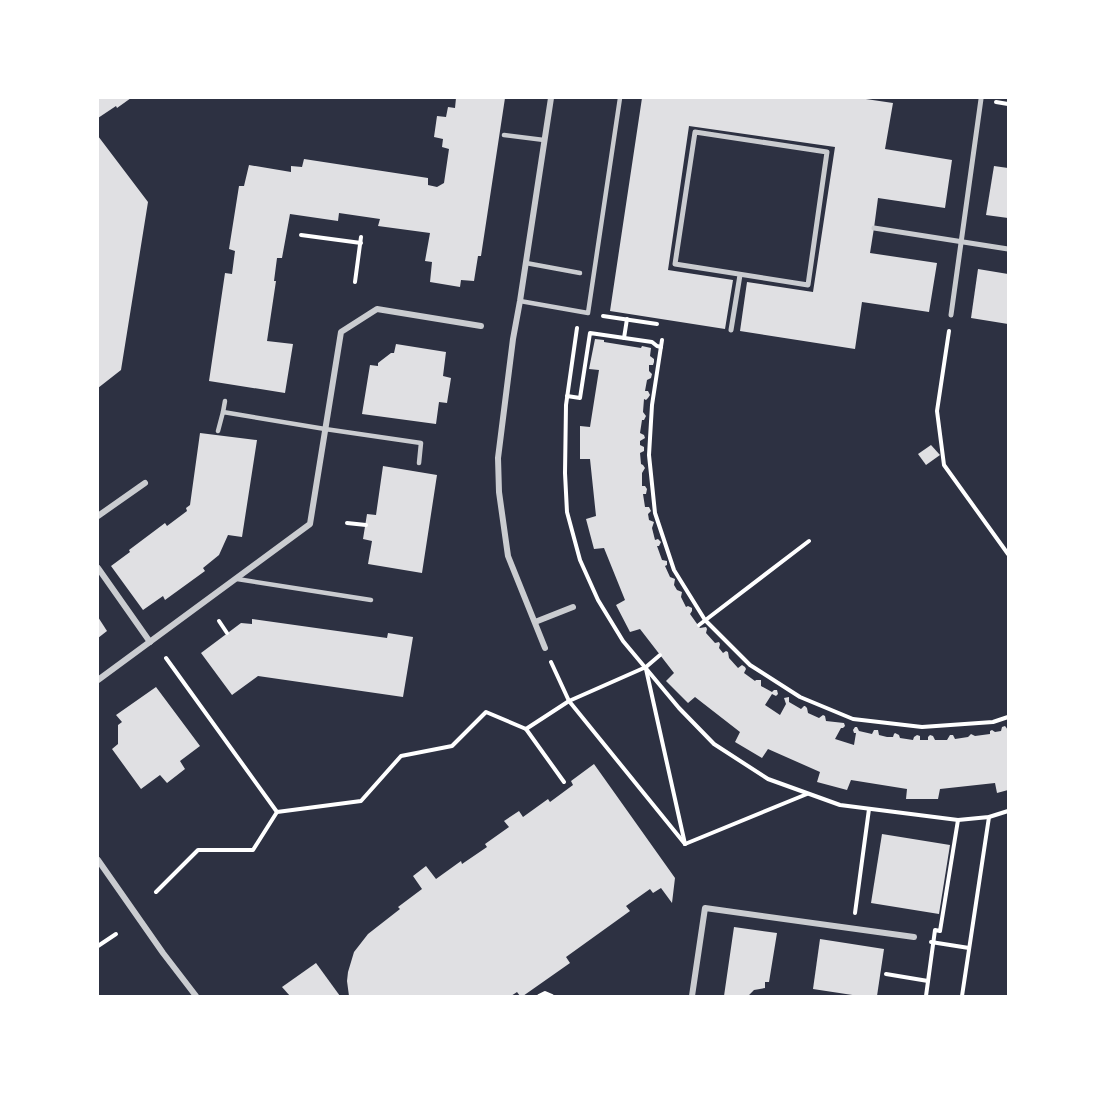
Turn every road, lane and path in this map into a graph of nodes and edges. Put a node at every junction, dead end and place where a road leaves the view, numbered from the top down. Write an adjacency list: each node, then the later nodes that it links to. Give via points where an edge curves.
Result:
1 (550, 98): 5 (street)
2 (620, 98): 17 (lane)
3 (981, 99): 9 (street)
4 (504, 135): 5 (lane)
5 (544, 140): 12 (street)
6 (874, 228): 9 (street)
7 (301, 235): 10 (path)
8 (361, 237): 10 (path)
9 (961, 242): 11 (street); 18 (street)
10 (360, 243): 15 (path)
11 (1008, 249)
12 (525, 263): 13 (lane); 16 (street)
13 (580, 273)
14 (740, 275): 14 (street, via 808,285 827,152 695,132 675,264); 22 (street)
15 (355, 282)
16 (520, 302): 17 (lane); 44 (street, via 498,458 499,492 508,556)
17 (588, 313): 19 (path); 26 (path, via 579,318)
18 (951, 315): 37 (path, via 937,411 944,465)
19 (627, 319): 20 (path); 23 (path)
20 (657, 324)
21 (481, 326): 29 (street, via 377,309 341,332)
22 (731, 330)
23 (624, 338): 25 (path); 26 (path, via 591,333 580,398)
24 (662, 340): 25 (path)
25 (661, 347): 42 (path, via 649,456 655,513 674,570)
26 (567, 396): 51 (path, via 567,512 580,560 623,641)
27 (225, 401): 28 (lane)
28 (223, 412): 29 (lane); 30 (lane)
29 (325, 429): 31 (lane, via 420,443); 39 (street, via 310,524)
30 (218, 431)
31 (419, 463)
32 (145, 483): 33 (street)
33 (98, 516)
34 (347, 522): 35 (path)
35 (366, 525)
36 (809, 541): 42 (path)
37 (1008, 554)
38 (98, 568): 47 (street)
39 (237, 579): 40 (lane); 47 (street)
40 (371, 600)
41 (573, 607): 44 (street)
42 (705, 620): 45 (path); 54 (path, via 750,665 800,698 853,719 922,727 993,722)
43 (219, 621): 46 (path)
44 (535, 622): 48 (street)
45 (699, 625)
46 (227, 633)
47 (150, 642): 52 (street)
48 (545, 648): 53 (path)
49 (660, 655): 51 (path)
50 (166, 658): 60 (path)
51 (646, 667): 53 (path); 57 (path, via 714,744 768,779); 63 (path)
52 (98, 680)
53 (569, 701): 55 (path); 63 (path)
54 (1008, 717)
55 (525, 729): 56 (path); 60 (path, via 486,712 452,746 401,756 360,801)
56 (564, 782)
57 (808, 794): 58 (path, via 840,805); 63 (path)
58 (869, 809): 62 (path); 66 (path)
59 (1008, 811): 61 (path)
60 (277, 812): 65 (path, via 253,850 198,850)
61 (989, 817): 62 (path); 71 (path)
62 (958, 820): 69 (path, via 940,931 935,930)
63 (686, 844)
64 (98, 860): 74 (street)
65 (156, 892)
66 (853, 928): 68 (street); 77 (street, via 705,908)
67 (116, 934): 70 (path)
68 (914, 937): 69 (path)
69 (934, 943): 71 (path); 73 (path)
70 (98, 946)
71 (969, 948): 79 (path)
72 (886, 974): 73 (path)
73 (928, 981): 78 (path)
74 (196, 996)
75 (539, 996): 76 (path)
76 (552, 996)
77 (692, 996)
78 (926, 996)
79 (962, 996)

